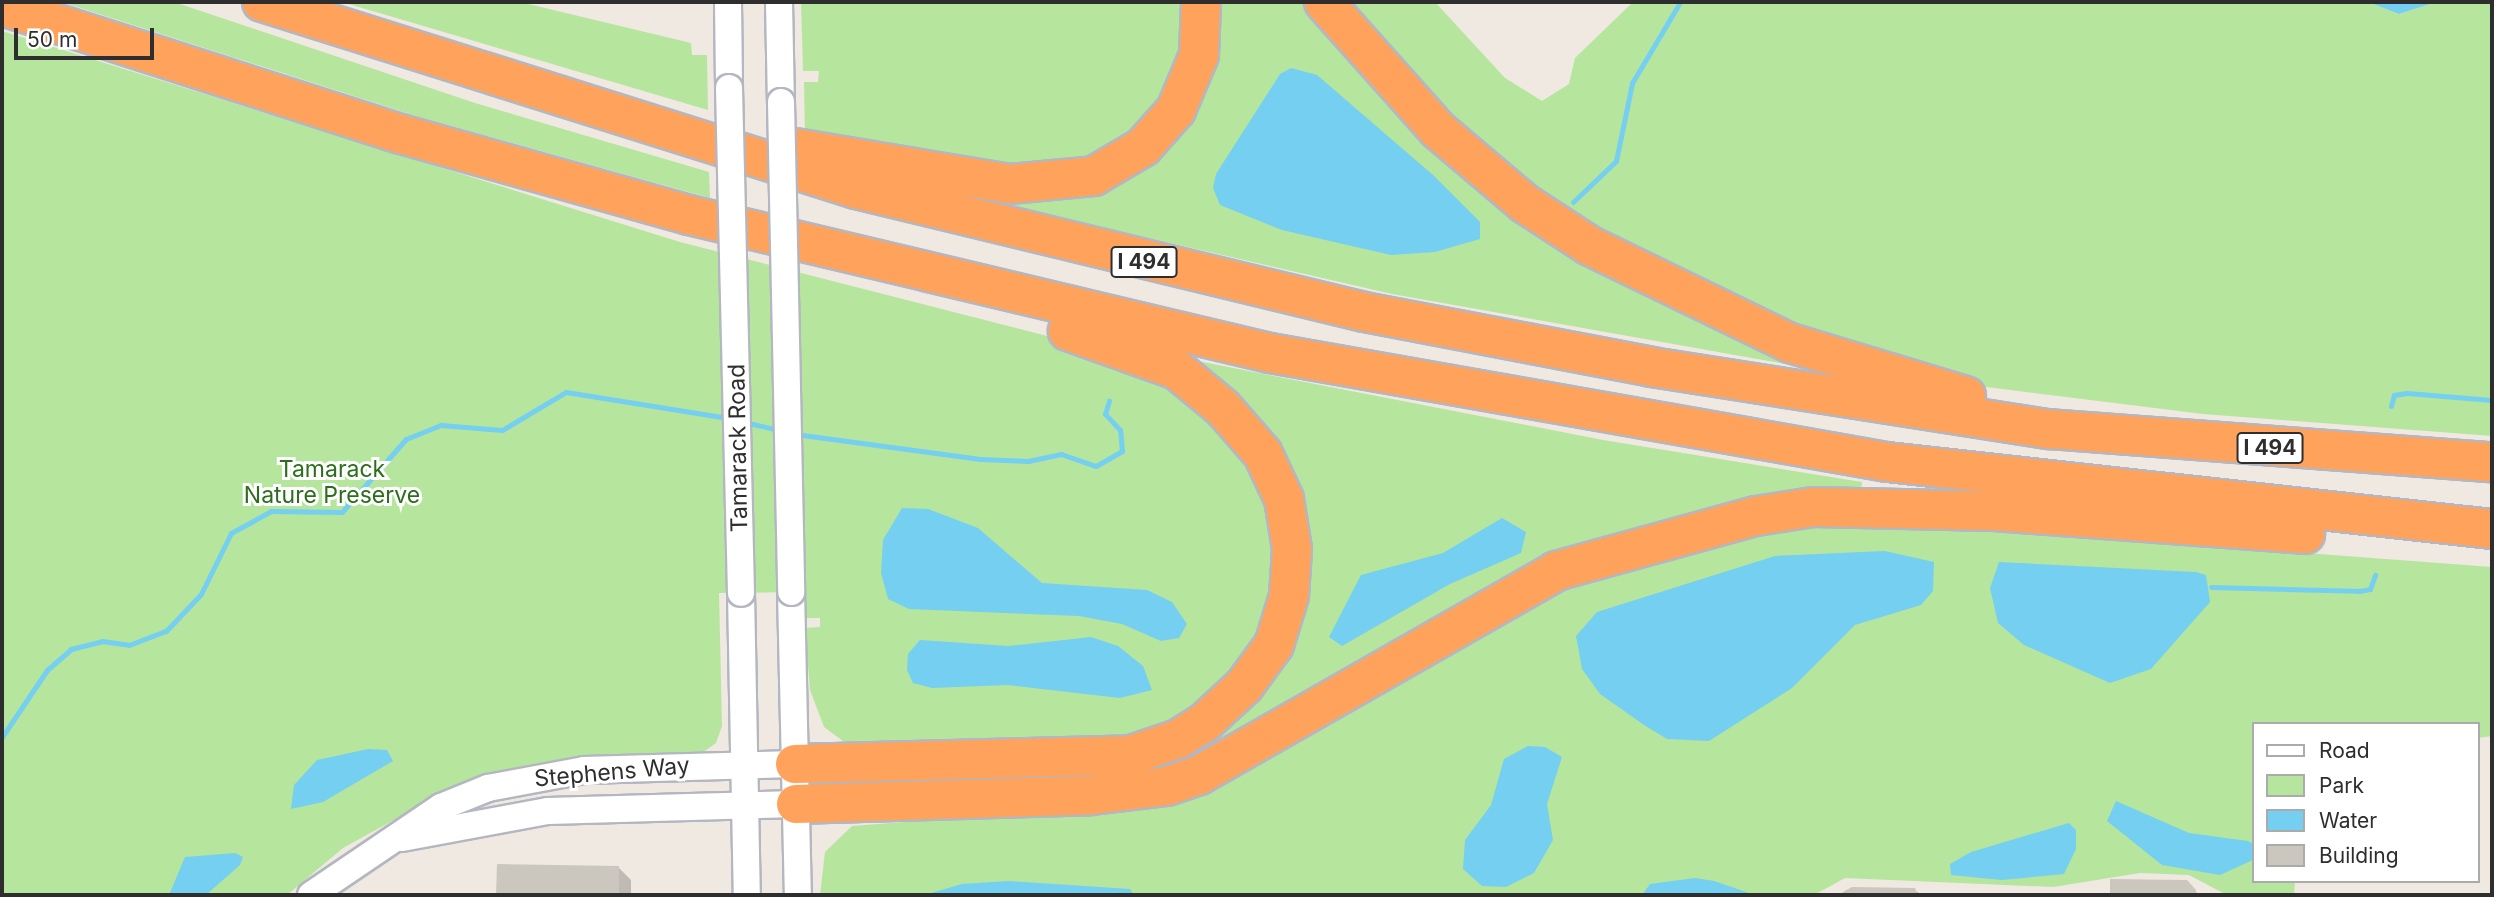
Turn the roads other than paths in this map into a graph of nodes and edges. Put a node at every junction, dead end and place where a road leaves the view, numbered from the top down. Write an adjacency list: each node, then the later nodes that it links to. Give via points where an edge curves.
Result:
1 (262, 2): 7 (highway, I 494)
2 (728, 2): 13 (street, Tamarack Road, bridge)
3 (779, 2): 14 (street, bridge)
4 (1202, 2): 7 (highway, via 1199,55 1176,110 1128,158 1078,181 1029,186 970,180)
5 (1324, 2): 9 (highway, via 1438,130 1524,203 1590,246 1790,343 1955,392)
6 (2, 6): 8 (highway, via 401,134)
7 (624, 117): 9 (highway, I 494, via 964,218 1364,312 1663,369)
8 (824, 250): 11 (highway, via 1270,353 1711,434 2027,482); 14 (highway, via 1177,370 1223,408 1276,474 1289,525 1292,572 1284,620 1261,666 1205,722 1156,748 1050,760)
9 (2049, 429): 10 (highway, I 494)
10 (2492, 462)
11 (2492, 529)
12 (2492, 536): 16 (highway, via 2339,536 1992,511 1813,507 1756,516 1556,571 1199,775 1167,786 1091,796)
13 (744, 764): 14 (street, Stephens Way); 15 (street, Tamarack Road); 17 (street, Stephens Way, via 537,776 441,807)
14 (795, 764): 16 (street)
15 (745, 804): 16 (street, Stephens Way); 17 (street, Stephens Way, via 548,811); 19 (street, Tamarack Road)
16 (796, 804): 20 (street)
17 (402, 838): 18 (street, Stephens Way)
18 (311, 895)
19 (747, 895)
20 (798, 895)

